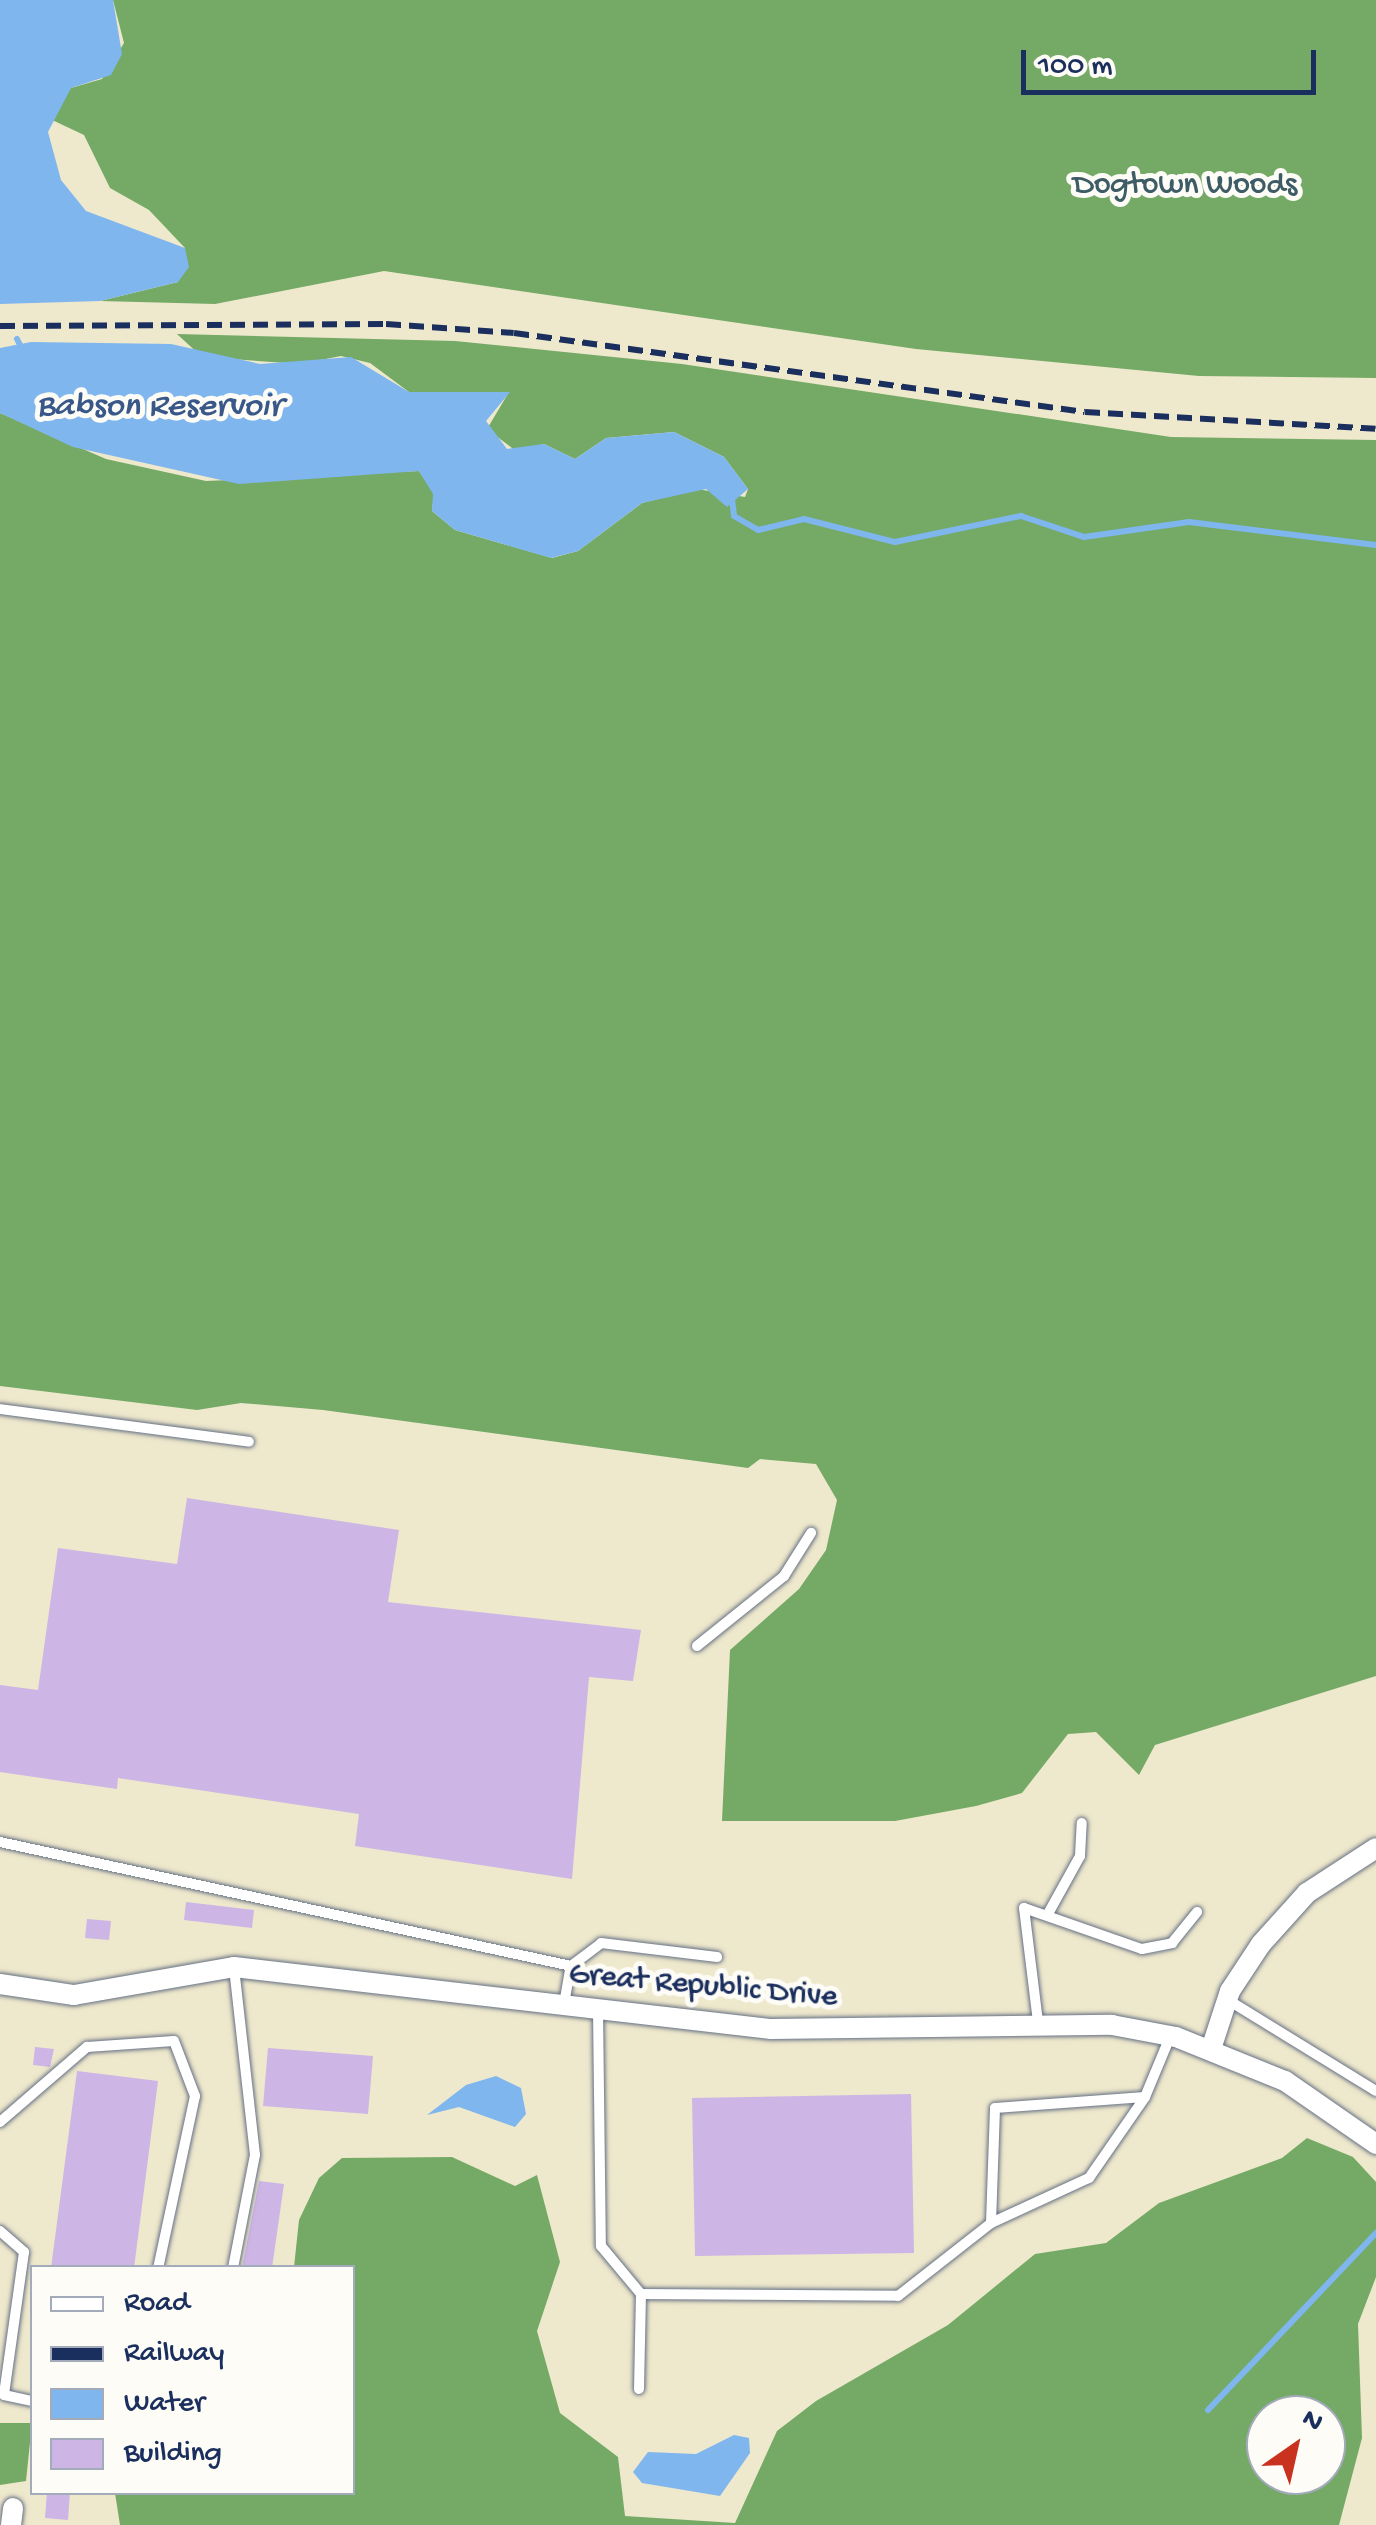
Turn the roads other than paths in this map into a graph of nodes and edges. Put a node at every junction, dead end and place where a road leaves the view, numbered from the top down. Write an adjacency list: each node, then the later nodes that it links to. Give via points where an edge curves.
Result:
1 (0, 1409): 2 (lane)
2 (249, 1442)
3 (811, 1533): 4 (lane, via 784,1576)
4 (696, 1646)
5 (1082, 1823): 8 (lane, via 1080,1856)
6 (0, 1842): 11 (lane)
7 (1376, 1848): 14 (street, via 1308,1892)
8 (1050, 1912): 9 (lane, via 1142,1949 1172,1943); 17 (lane, via 1024,1908)
9 (1197, 1912)
10 (717, 1957): 11 (lane, via 601,1943)
11 (572, 1966): 15 (lane)
12 (234, 1967): 13 (street, Great Republic Drive, via 74,1995); 15 (street, Great Republic Drive); 27 (lane, via 255,2155)
13 (0, 1984)
14 (1227, 2000): 19 (street); 20 (lane)
15 (564, 2005): 16 (street, Great Republic Drive)
16 (598, 2009): 17 (street, Great Republic Drive, via 772,2029); 28 (lane, via 601,2246)
17 (1038, 2022): 18 (street, Great Republic Drive)
18 (1170, 2036): 19 (street, Great Republic Drive); 21 (lane)
19 (1210, 2049): 23 (street, Great Republic Drive, via 1285,2082)
20 (1376, 2090)
21 (1145, 2098): 24 (lane, via 1089,2178); 24 (lane, via 995,2108)
22 (0, 2122): 26 (lane, via 87,2047 174,2041 195,2096)
23 (1376, 2144)
24 (991, 2224): 28 (lane, via 898,2296)
25 (0, 2231): 30 (lane, via 24,2252 4,2395)
26 (159, 2265)
27 (234, 2265)
28 (641, 2294): 29 (lane)
29 (640, 2388)
30 (30, 2401)

